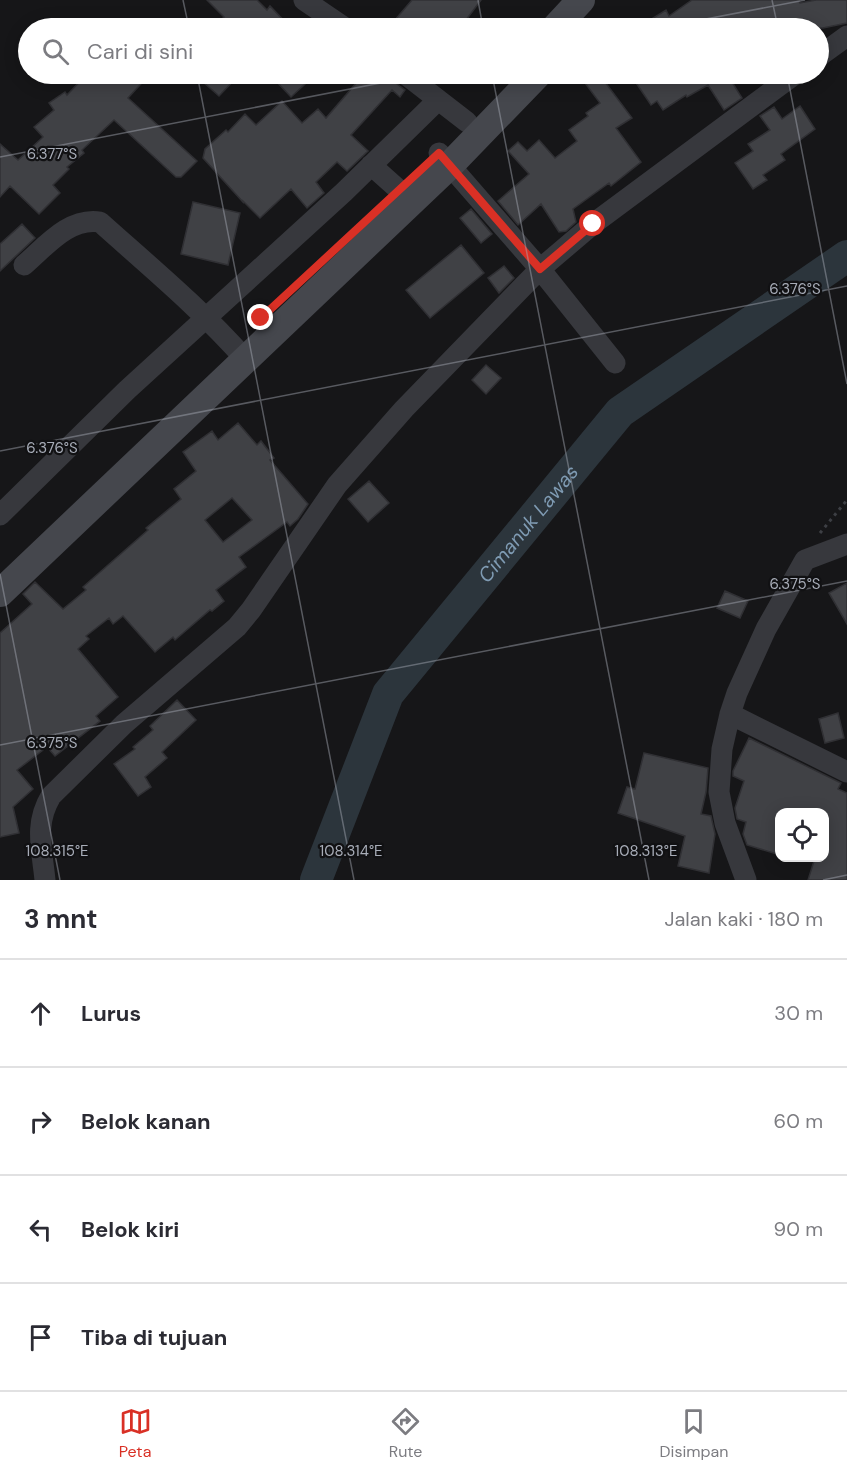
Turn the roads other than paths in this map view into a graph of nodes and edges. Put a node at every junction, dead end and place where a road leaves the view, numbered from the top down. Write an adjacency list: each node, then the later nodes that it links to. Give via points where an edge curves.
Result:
1 (304, 0): 3 (street)
2 (587, 9): 4 (main road)
3 (330, 18)
4 (572, 18)
5 (847, 36): 6 (street)
6 (829, 50)
7 (418, 84): 11 (street)
8 (498, 84): 11 (main road)
9 (527, 84): 12 (main road)
10 (782, 84): 15 (street, via 593,224)
11 (453, 111): 12 (main road); 13 (street)
12 (445, 159): 13 (main road); 15 (street); 16 (main road)
13 (385, 177): 16 (main road); 16 (street)
14 (24, 265): 16 (street, via 73,224 100,222)
15 (540, 269): 17 (street); 23 (street, via 404,409 338,485 237,627 124,724 51,796 40,825)
16 (224, 337): 18 (street, via 127,390); 20 (main road, via 155,432)
17 (615, 363)
18 (0, 515)
19 (847, 544): 21 (street, via 805,560 766,629)
20 (2, 580)
21 (730, 714): 22 (street); 24 (street, via 722,749 719,792 725,823)
22 (847, 772)
23 (45, 880)
24 (746, 880)

